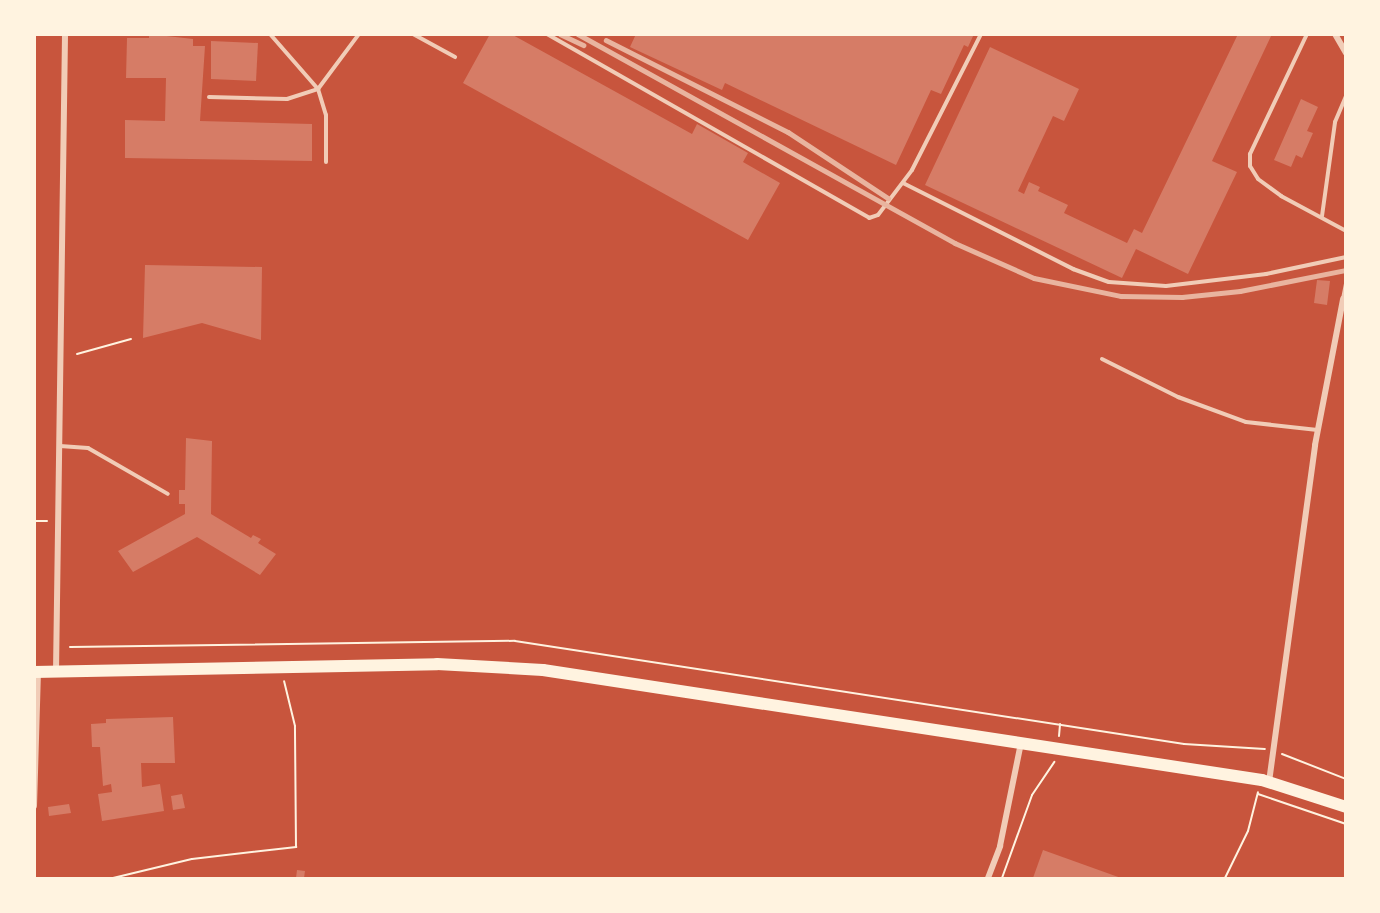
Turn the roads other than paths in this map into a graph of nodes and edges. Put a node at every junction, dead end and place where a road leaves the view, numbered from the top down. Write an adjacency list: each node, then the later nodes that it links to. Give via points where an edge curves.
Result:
1 (65, 34): 23 (street)
2 (270, 34): 11 (lane)
3 (358, 34): 11 (lane)
4 (413, 34): 10 (lane)
5 (547, 34): 15 (lane, via 861,215 878,215)
6 (981, 34): 15 (lane)
7 (1307, 34): 16 (lane, via 1250,154 1250,166 1258,179 1281,196)
8 (1335, 34): 9 (street)
9 (1346, 53)
10 (455, 57)
11 (318, 89): 13 (lane, via 287,99); 14 (lane, via 326,115)
12 (1346, 96): 16 (lane, via 1335,122)
13 (209, 97)
14 (326, 162)
15 (903, 183): 18 (lane, via 1073,269 1109,282 1166,286 1266,274)
16 (1322, 216): 17 (lane)
17 (1346, 231)
18 (1346, 257)
19 (1346, 284): 20 (lane)
20 (1343, 299): 22 (street)
21 (1102, 359): 22 (lane, via 1178,397 1246,422)
22 (1318, 430): 28 (street, via 1274,750)
23 (59, 446): 24 (lane, via 88,447); 26 (street)
24 (168, 494)
25 (37, 672): 26 (main road); 29 (street)
26 (56, 672): 27 (main road, via 437,664 543,670)
27 (1021, 742): 28 (main road); 32 (street, via 1000,846)
28 (1265, 781): 31 (main road)
29 (35, 798): 30 (street)
30 (34, 806)
31 (1346, 807)
32 (988, 879)

